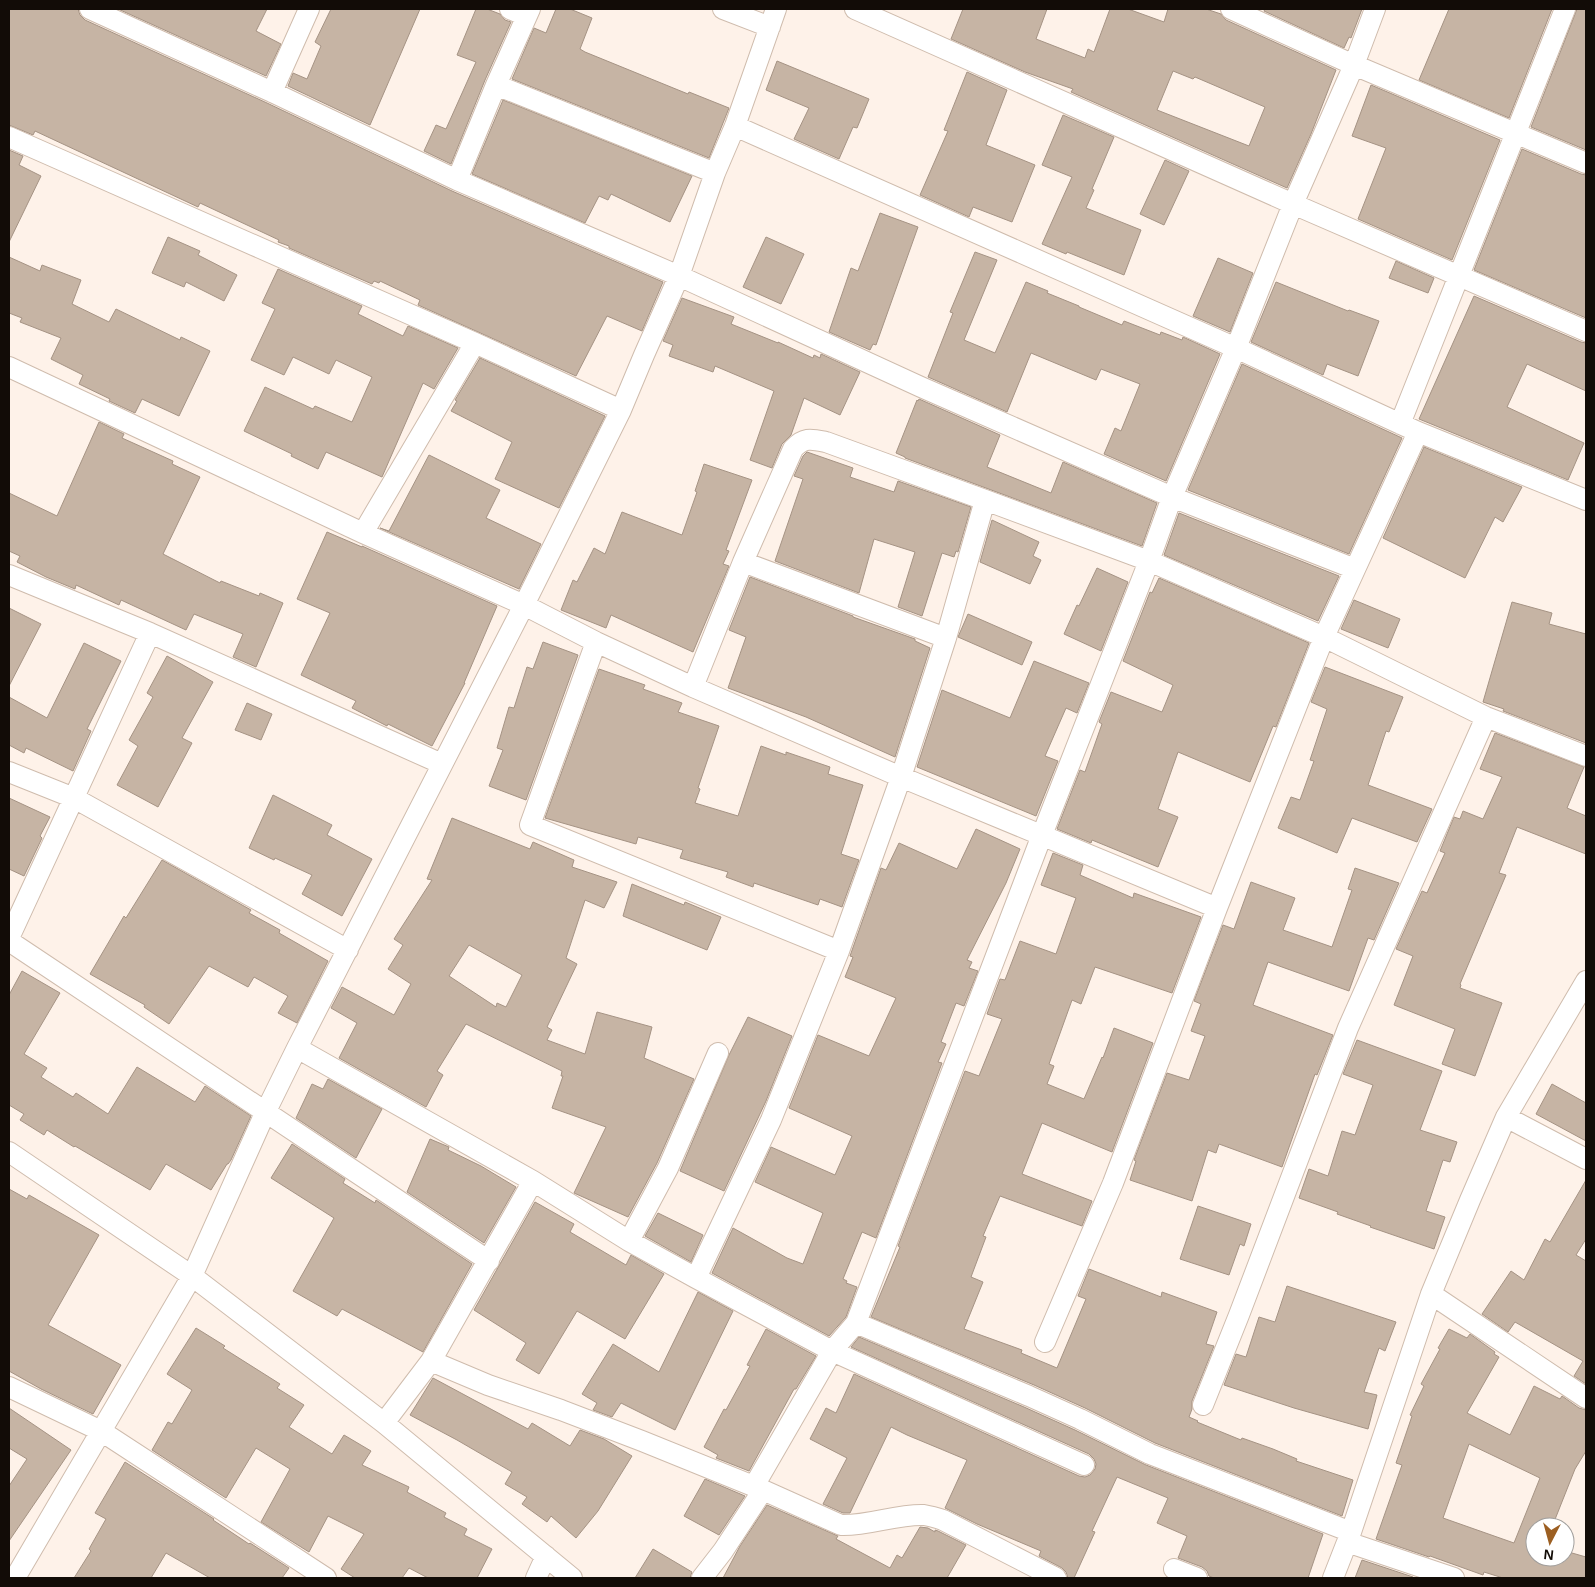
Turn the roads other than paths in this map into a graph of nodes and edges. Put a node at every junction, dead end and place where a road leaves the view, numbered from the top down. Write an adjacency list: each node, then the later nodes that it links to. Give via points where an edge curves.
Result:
1 (90, 9): 12 (street)
2 (309, 9): 12 (street)
3 (723, 9): 9 (street)
4 (855, 9): 19 (street)
5 (1231, 9): 10 (street)
6 (1375, 9): 10 (street)
7 (1565, 9): 14 (street)
8 (522, 11): 11 (street)
9 (773, 18): 13 (street)
10 (1354, 65): 14 (street); 19 (street)
11 (496, 85): 17 (street); 18 (street)
12 (272, 92): 18 (street)
13 (735, 126): 17 (street); 24 (street)
14 (1516, 133): 16 (street); 21 (street)
15 (9, 137): 23 (street)
16 (1586, 163)
17 (715, 173): 20 (street)
18 (457, 180): 20 (street)
19 (1293, 204): 21 (street); 24 (street)
20 (679, 276): 26 (street); 28 (street)
21 (1460, 276): 22 (street); 27 (street)
22 (1586, 331)
23 (475, 342): 26 (street); 31 (street)
24 (1236, 348): 27 (street); 28 (street)
25 (9, 367): 31 (street)
26 (621, 410): 36 (street)
27 (1409, 428): 30 (street); 34 (street)
28 (1172, 497): 32 (street); 34 (street)
29 (985, 500): 32 (street); 33 (street, via 826,442 812,439 800,442 793,449); 39 (street)
30 (1586, 500)
31 (364, 533): 36 (street)
32 (1149, 561): 38 (street); 48 (street)
33 (743, 562): 39 (street); 41 (street)
34 (1355, 569): 38 (street)
35 (9, 575): 37 (street)
36 (524, 605): 40 (street); 44 (street)
37 (150, 633): 44 (street); 47 (street)
38 (1324, 637): 42 (street); 49 (street)
39 (946, 638): 46 (street)
40 (596, 642): 41 (street); 52 (street, via 530,825)
41 (693, 687): 46 (street)
42 (1486, 717): 43 (street); 72 (street, via 1348,1028)
43 (1586, 756)
44 (442, 764): 51 (street)
45 (9, 772): 47 (street)
46 (901, 777): 48 (street); 52 (street)
47 (74, 798): 50 (street); 51 (street)
48 (1042, 835): 49 (street); 66 (street)
49 (1217, 908): 67 (street, via 1113,1183)
50 (9, 939): 56 (street)
51 (348, 950): 54 (street)
52 (839, 951): 64 (street, via 771,1120)
53 (1586, 981): 57 (street)
54 (297, 1048): 56 (street); 60 (street)
55 (718, 1052): 61 (street, via 668,1168)
56 (266, 1111): 62 (street); 63 (street)
57 (1506, 1117): 59 (street); 65 (street)
58 (9, 1152): 63 (street)
59 (1586, 1160)
60 (533, 1182): 61 (street); 62 (street)
61 (629, 1241): 64 (street)
62 (489, 1261): 69 (street)
63 (192, 1276): 73 (street); 74 (street)
64 (696, 1278): 68 (street)
65 (1431, 1294): 71 (street); 77 (street)
66 (856, 1323): 68 (street); 77 (street, via 1030,1396 1150,1454)
67 (1045, 1342)
68 (832, 1351): 75 (street); 76 (street)
69 (431, 1360): 73 (street); 76 (street, via 488,1385 642,1440)
70 (9, 1387): 74 (street)
71 (1586, 1398)
72 (1203, 1405)
73 (384, 1423): 78 (street)
74 (101, 1431): 80 (street); 81 (street)
75 (1084, 1466)
76 (758, 1488): 84 (street, via 723,1551); 85 (street, via 841,1526 908,1515 926,1515 943,1520)
77 (1349, 1537): 87 (street); 88 (street)
78 (546, 1556): 82 (street); 83 (street)
79 (1174, 1569): 86 (street)
80 (15, 1570)
81 (314, 1575)
82 (536, 1578)
83 (572, 1578)
84 (702, 1578)
85 (1056, 1578)
86 (1197, 1578)
87 (1333, 1578)
88 (1454, 1578)

